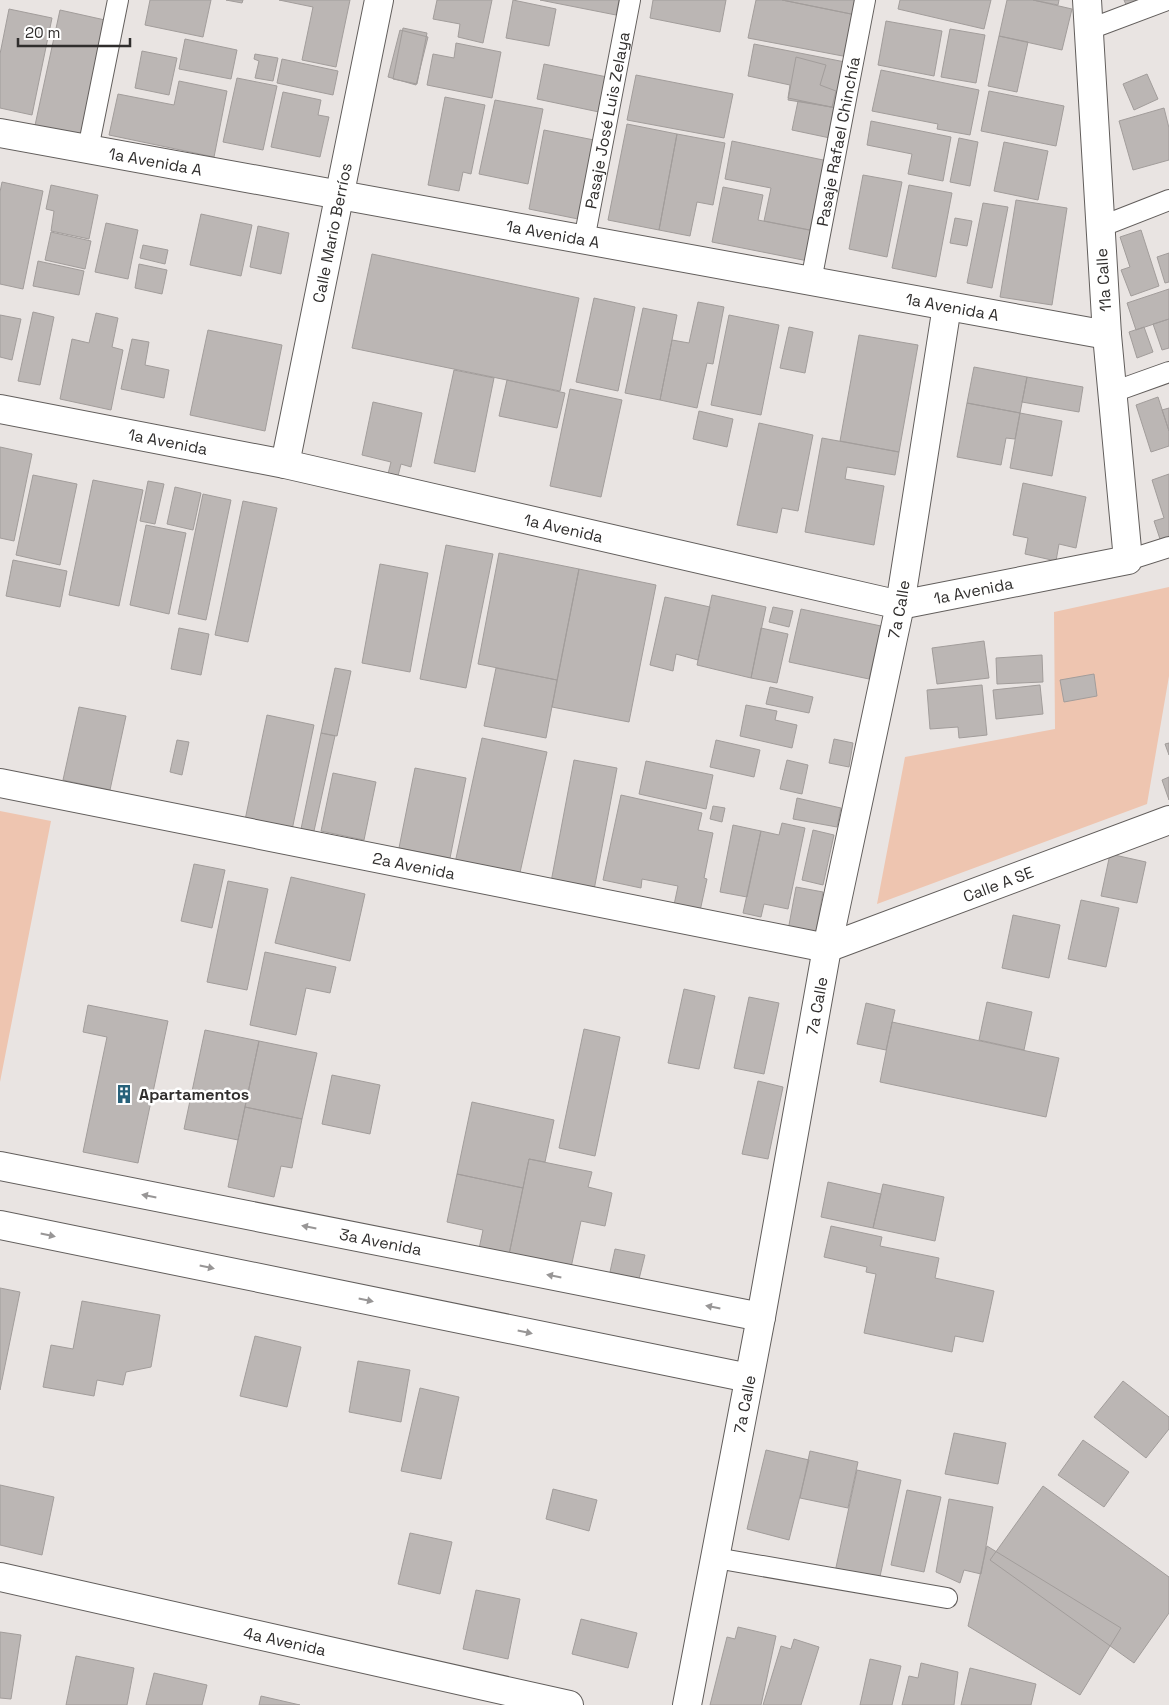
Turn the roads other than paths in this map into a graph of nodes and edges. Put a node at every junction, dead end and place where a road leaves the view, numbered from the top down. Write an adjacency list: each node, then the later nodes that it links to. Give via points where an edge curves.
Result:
1 (118, 0): 9 (lane)
2 (379, 0): 10 (street, Calle Mario Berríos)
3 (630, 0): 13 (lane, Pasaje José Luis Zelaya)
4 (865, 0): 14 (lane, Pasaje Rafael Chinchía)
5 (1087, 0): 7 (street, 11a Calle)
6 (1166, 0): 7 (lane)
7 (1090, 29): 12 (street, 11a Calle)
8 (0, 134): 9 (street, 1a Avenida A)
9 (88, 150): 10 (street, 1a Avenida A)
10 (339, 195): 13 (street, 1a Avenida A); 20 (street, Calle Mario Berríos)
11 (1169, 200): 12 (lane)
12 (1100, 227): 16 (street, 11a Calle)
13 (584, 240): 14 (street, 1a Avenida A)
14 (811, 282): 15 (street, 1a Avenida A)
15 (947, 306): 16 (street, 1a Avenida A); 23 (street, 7a Calle)
16 (1107, 335): 18 (street, 11a Calle)
17 (1169, 372): 18 (lane)
18 (1113, 392): 22 (street, 11a Calle)
19 (0, 409): 20 (street, 1a Avenida)
20 (285, 464): 23 (street, 1a Avenida)
21 (1169, 547): 22 (lane)
22 (1128, 560): 23 (street, 1a Avenida)
23 (900, 605): 26 (street, 7a Calle)
24 (0, 784): 26 (street, 2a Avenida)
25 (1169, 820): 26 (street, Calle A SE)
26 (827, 948): 29 (street, 7a Calle)
27 (0, 1166): 29 (street, 3a Avenida, one-way to 27)
28 (0, 1225): 30 (street, one-way to 30)
29 (761, 1317): 30 (street, 7a Calle)
30 (749, 1378): 31 (street, 7a Calle)
31 (716, 1558): 33 (lane); 35 (street, 7a Calle)
32 (0, 1577): 34 (street, 4a Avenida)
33 (947, 1598)
34 (570, 1705)
35 (687, 1705)

